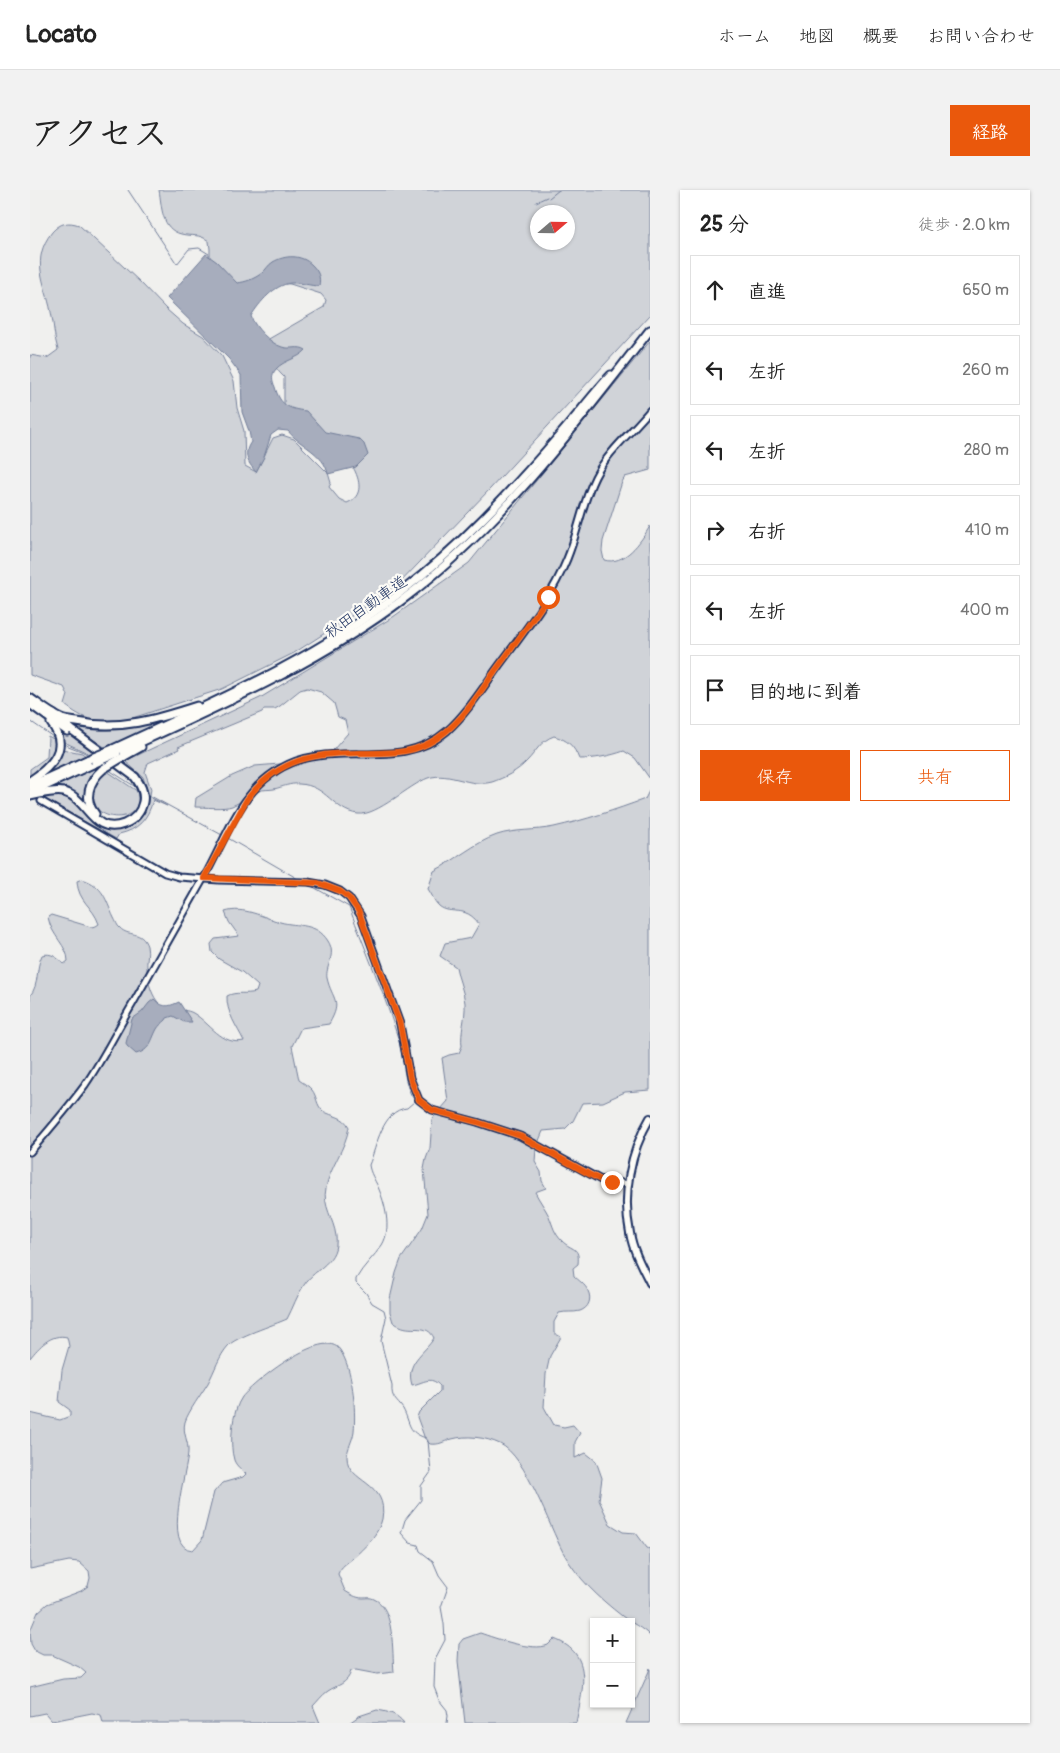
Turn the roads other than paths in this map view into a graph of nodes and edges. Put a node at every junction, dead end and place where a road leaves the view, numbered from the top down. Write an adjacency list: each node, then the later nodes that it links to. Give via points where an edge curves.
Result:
1 (650, 330): 2 (highway, 秋田自動車道)
2 (642, 341): 4 (highway, 秋田自動車道, via 511,490 402,592 330,642); 9 (highway, 秋田自動車道, via 521,490 466,546 406,598 334,647 267,684)
3 (650, 410): 15 (street, via 599,470 586,499 568,558 548,597 461,718 440,736 406,752 330,754 299,759 280,768 247,799)
4 (233, 694): 8 (highway, via 130,724 92,725 62,719); 9 (highway, 秋田自動車道)
5 (30, 698): 8 (highway)
6 (30, 704): 7 (highway)
7 (42, 713): 9 (highway, bridge, via 122,770 135,782 140,792 139,806 128,818 108,822 93,813 88,792 92,782 103,769); 11 (highway, via 59,737 59,750 50,766)
8 (54, 714): 13 (highway, via 135,777 141,785 144,799 141,809 130,822 114,826 99,822 65,792)
9 (118, 753): 10 (highway, 秋田自動車道, bridge)
10 (92, 761): 12 (highway, 秋田自動車道); 13 (highway, 秋田自動車道)
11 (30, 781)
12 (30, 786)
13 (30, 795)
14 (40, 801): 15 (street, via 166,873)
15 (204, 878): 17 (street, via 85,1085); 18 (street, via 308,882 340,891 361,916 400,1024 410,1078 419,1100 432,1110 520,1136 601,1180)
16 (650, 1118): 18 (main road, via 634,1156)
17 (30, 1152)
18 (628, 1184): 19 (main road, via 630,1234)
19 (650, 1283)

